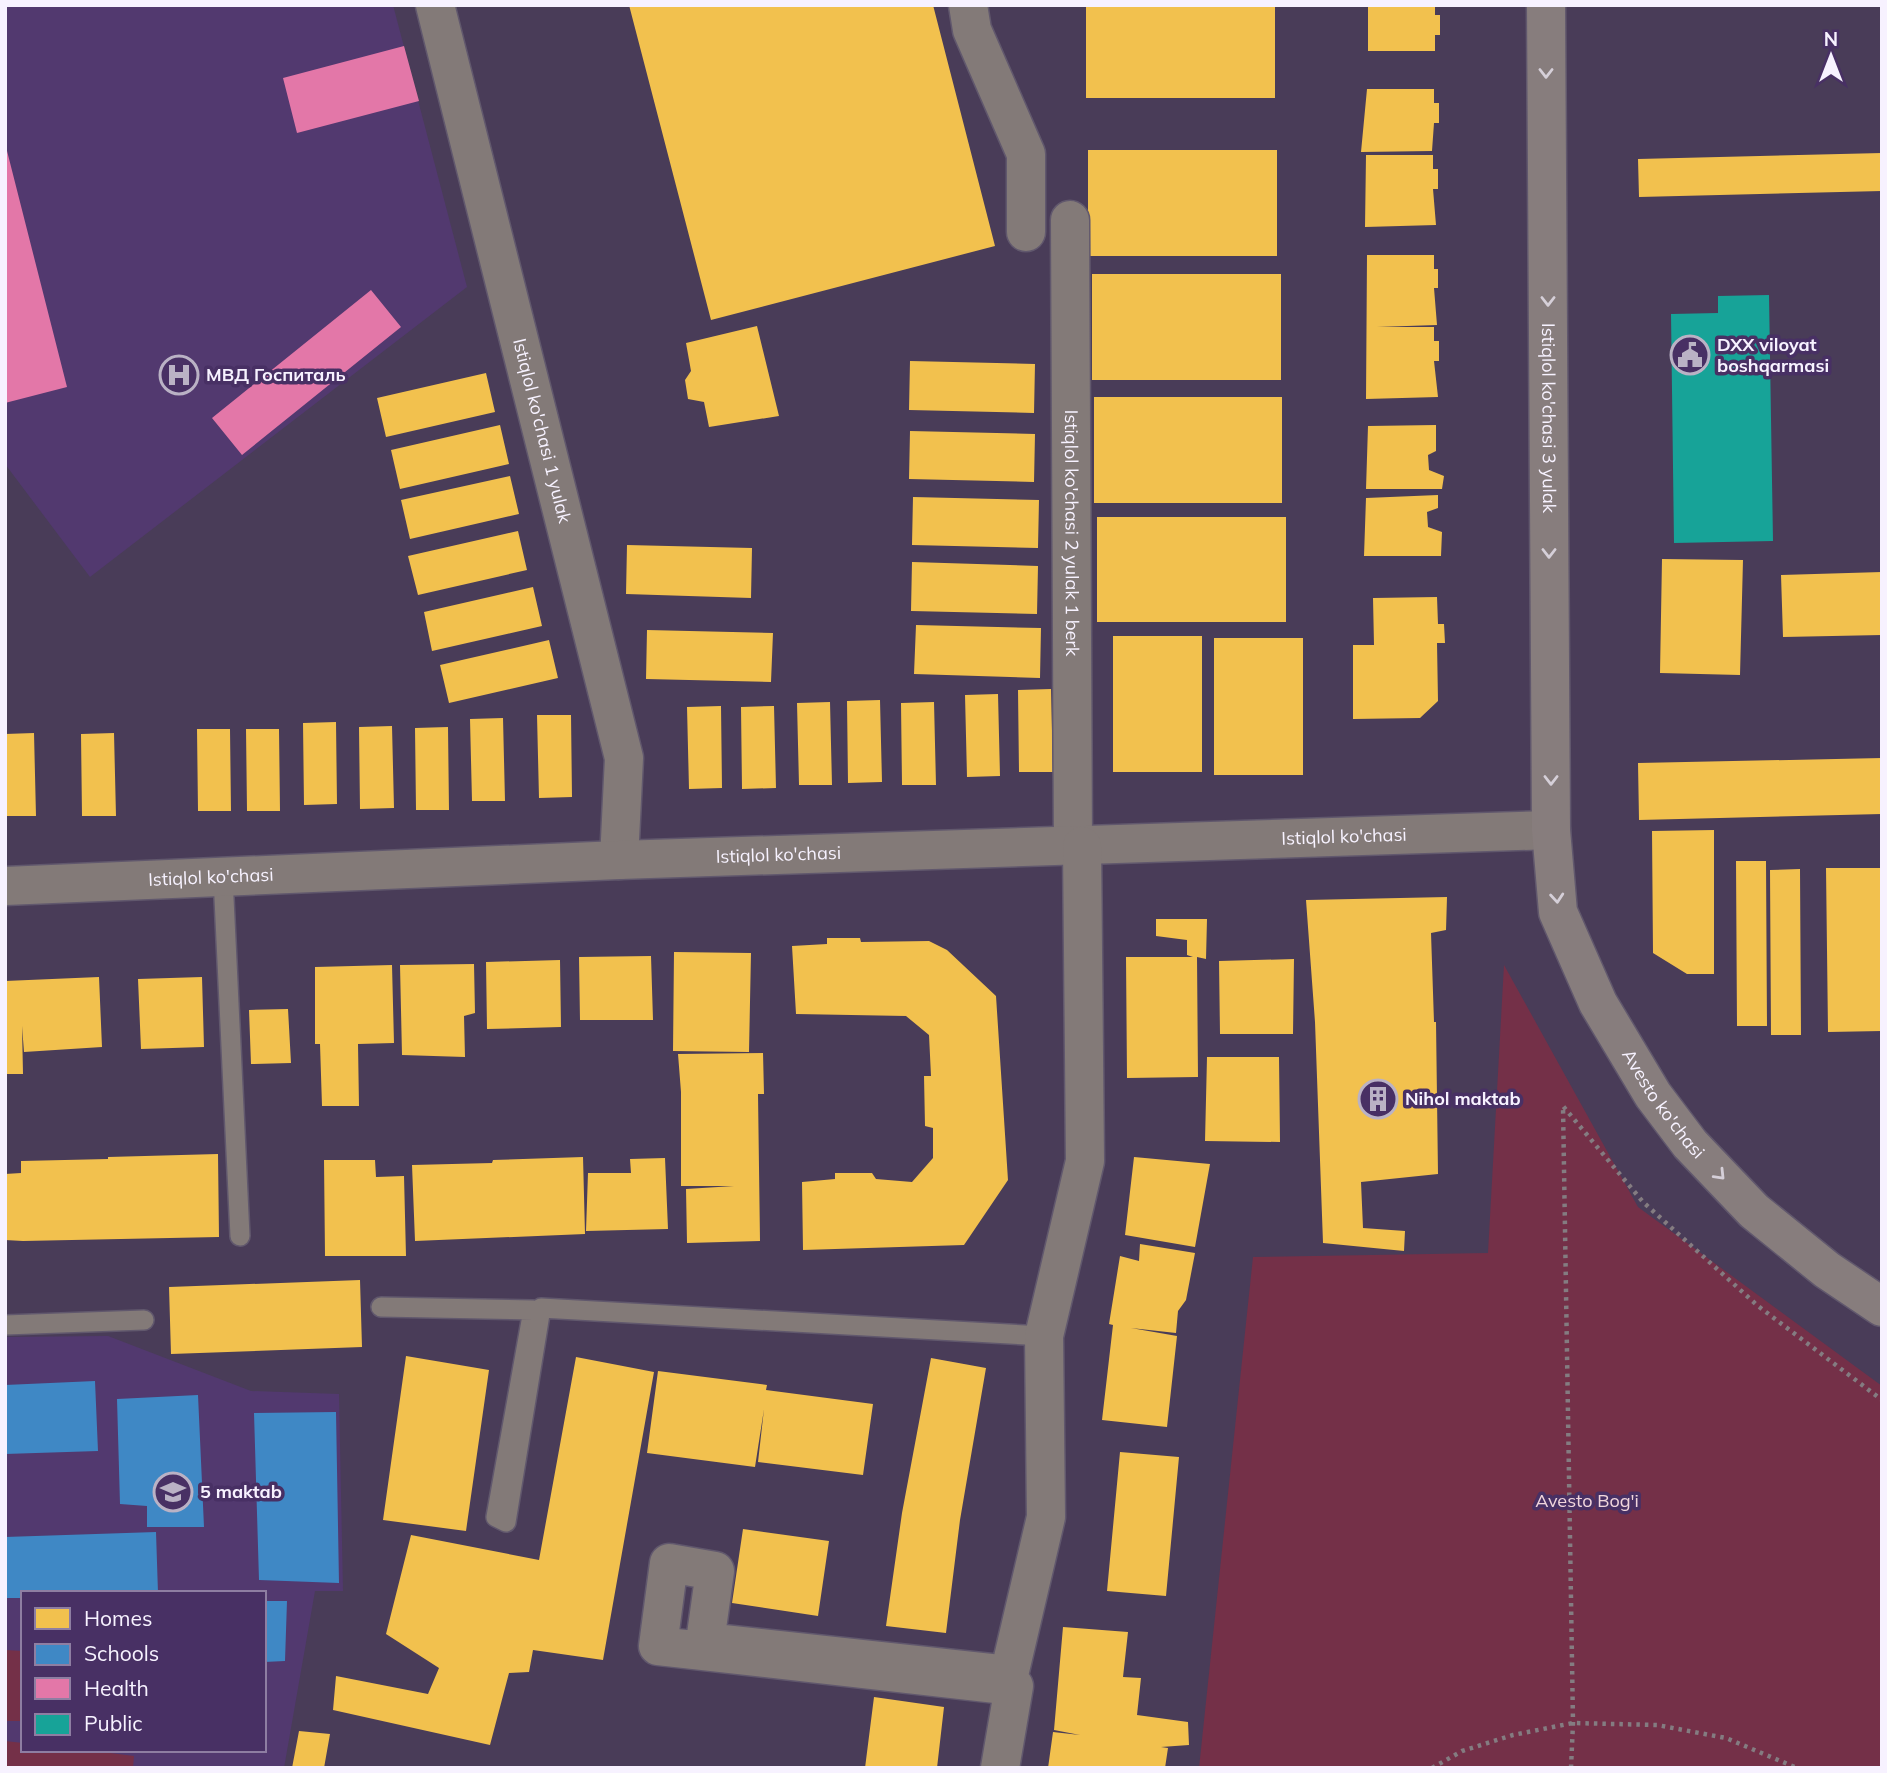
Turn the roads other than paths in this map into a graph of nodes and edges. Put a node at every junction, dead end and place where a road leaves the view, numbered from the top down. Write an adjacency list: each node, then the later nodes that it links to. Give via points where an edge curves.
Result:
1 (435, 5): 8 (street, Istiqlol ko'chasi 1 yulak, via 624,758)
2 (968, 5): 5 (street, via 972,30 1026,154)
3 (1546, 5): 6 (street, Istiqlol ko'chasi 3 yulak, one-way to 6)
4 (1070, 220): 7 (street, Istiqlol ko'chasi 2 yulak 1 berk)
5 (1026, 232)
6 (1551, 830): 7 (street, Istiqlol ko'chasi); 13 (street, Avesto ko'chasi, one-way to 13, via 1558,912 1598,1003 1653,1094 1690,1144 1754,1211)
7 (1078, 846): 8 (street, Istiqlol ko'chasi); 16 (street, Istiqlol ko'chasi 2 yulak 1 berk, via 1085,1161)
8 (619, 860): 9 (street, Istiqlol ko'chasi)
9 (223, 877): 10 (street, Istiqlol ko'chasi); 11 (lane)
10 (5, 886)
11 (240, 1236)
12 (381, 1307): 16 (lane, via 533,1310 496,1517 506,1521 541,1308)
13 (1882, 1307)
14 (144, 1320): 15 (lane)
15 (5, 1325)
16 (1044, 1336): 17 (street, Istiqlol ko'chasi 2 yulak 1 berk, via 1046,1517 1009,1675 705,1642 715,1571 669,1563 658,1646 1014,1686)
17 (1000, 1768)

